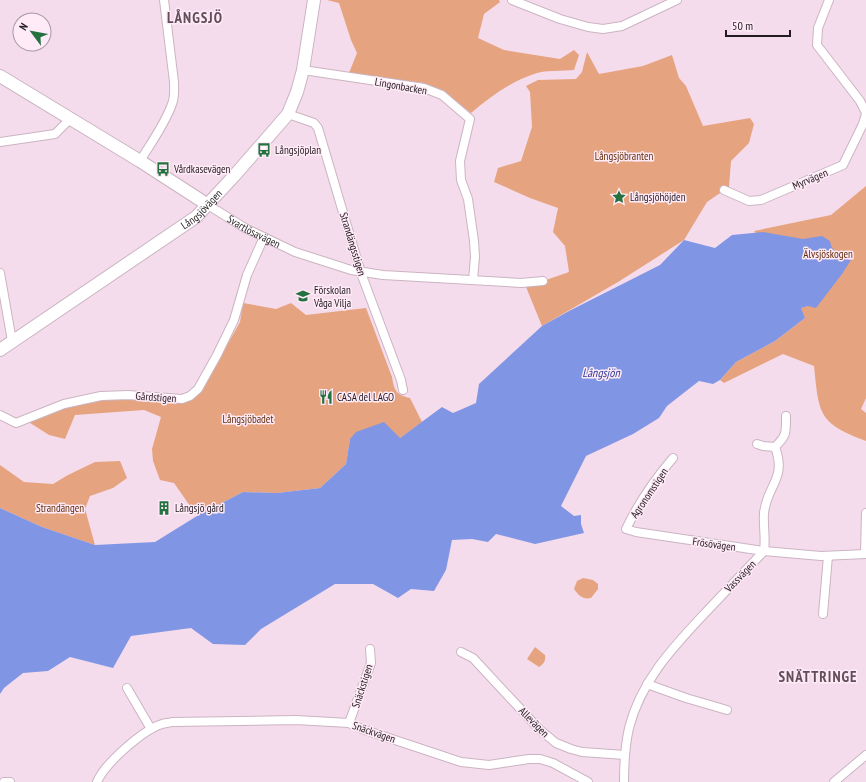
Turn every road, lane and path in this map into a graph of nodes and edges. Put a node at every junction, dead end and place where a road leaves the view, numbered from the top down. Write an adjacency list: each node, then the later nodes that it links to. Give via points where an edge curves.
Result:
1 (164, 0): 12 (street, via 174,82 173,103)
2 (314, 0): 6 (street, Långsjövägen)
3 (512, 0): 4 (street, via 588,28 603,29 622,26)
4 (677, 0)
5 (829, 0): 9 (street, Myrvägen, via 818,28 818,44 860,101)
6 (303, 70): 8 (street, Långsjövägen); 18 (street, Lingonbacken, via 424,88 442,96 470,119 460,161 461,180 468,199 476,257)
7 (0, 76): 10 (street, Svartlösavägen)
8 (288, 114): 14 (street, Långsjövägen); 17 (street, Strandängsstigen, via 314,122 318,128)
9 (866, 114): 13 (street, Myrvägen, via 843,165 761,200 748,201)
10 (70, 119): 11 (street, via 55,134); 12 (street, Svartlösavägen)
11 (0, 142)
12 (140, 161): 14 (street, Svartlösavägen)
13 (724, 190)
14 (208, 205): 15 (street, Svartlösavägen); 20 (street, Långsjövägen, via 193,219)
15 (264, 237): 17 (street, Svartlösavägen, via 295,252); 23 (street, Gårdstigen, via 247,275 234,320 198,389 190,396 182,399 101,396 64,404 16,423)
16 (0, 273): 20 (street)
17 (361, 273): 18 (street, Svartlösavägen); 22 (street, Strandängsstigen)
18 (473, 280): 19 (street, Svartlösavägen, via 521,283)
19 (543, 281)
20 (12, 341): 21 (street, Långsjövägen)
21 (0, 350)
22 (403, 390)
23 (0, 415)
24 (786, 416): 26 (street, via 786,432)
25 (757, 444): 26 (street)
26 (775, 447): 30 (street, Vassvägen, via 779,465 764,513)
27 (673, 458): 29 (street, Agronomstigen, via 659,474)
28 (866, 513): 31 (street, Frösövägen)
29 (626, 528): 30 (street, Frösövägen, via 636,532)
30 (764, 551): 32 (street, Frösövägen); 36 (street, Vassvägen, via 675,644)
31 (866, 554): 32 (street, Frösövägen)
32 (828, 556): 33 (street)
33 (823, 614)
34 (370, 649): 39 (street, Snäckstigen, via 371,663)
35 (461, 652): 41 (street, Allevägen, via 473,658 539,729 556,743 582,752)
36 (647, 684): 38 (street); 41 (street, Vassvägen, via 636,707)
37 (127, 688): 40 (street)
38 (727, 710)
39 (349, 723): 40 (street, Snäckvägen, via 296,720 172,722); 46 (street, Snäckvägen, via 461,762 489,765 529,759 548,760)
40 (151, 729): 45 (street, Snäckvägen, via 118,755 101,773)
41 (624, 755): 47 (street, Vassvägen)
42 (866, 755): 48 (street)
43 (4, 782): 44 (street)
44 (10, 782)
45 (97, 782)
46 (588, 782)
47 (624, 782)
48 (834, 782)

